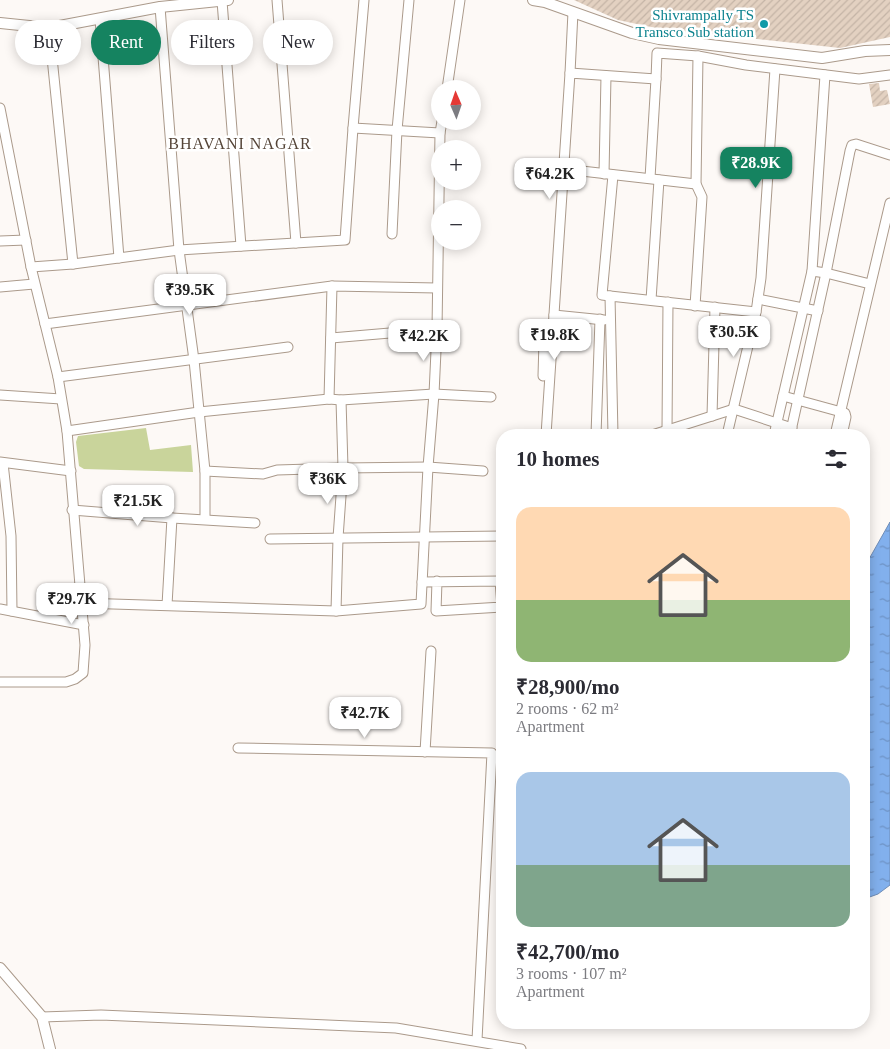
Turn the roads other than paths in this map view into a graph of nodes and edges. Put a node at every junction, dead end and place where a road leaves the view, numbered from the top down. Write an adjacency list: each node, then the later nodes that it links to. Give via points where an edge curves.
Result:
1 (222, 0): 2 (street); 8 (street); 45 (street)
2 (228, 0)
3 (277, 0): 44 (street)
4 (364, 0): 31 (street)
5 (409, 0): 32 (street)
6 (460, 0): 29 (street)
7 (533, 0): 9 (street)
8 (160, 7): 10 (street); 46 (street)
9 (573, 12): 15 (street, via 632,33); 24 (street)
10 (100, 19): 12 (street); 47 (street)
11 (0, 22): 13 (street)
12 (81, 22)
13 (15, 24)
14 (890, 43): 18 (street)
15 (734, 48): 16 (street); 20 (street)
16 (747, 49): 18 (street, via 822,58); 22 (street)
17 (890, 50): 18 (street)
18 (865, 51)
19 (698, 56): 20 (street); 28 (street, via 657,53); 39 (street)
20 (733, 63): 22 (street)
21 (53, 65): 48 (street)
22 (746, 65): 23 (street)
23 (775, 69): 25 (street); 58 (street)
24 (570, 73): 27 (street); 36 (street)
25 (825, 75): 26 (street, via 859,79); 50 (street)
26 (890, 75)
27 (606, 76): 28 (street); 37 (street)
28 (656, 79): 38 (street)
29 (448, 80)
30 (0, 108): 42 (street)
31 (353, 128): 32 (street); 44 (street, via 346,240)
32 (397, 130): 34 (street); 41 (street)
33 (440, 130): 34 (street)
34 (440, 133): 56 (street)
35 (890, 155): 51 (street, via 852,145)
36 (564, 169): 37 (street); 67 (street)
37 (608, 175): 38 (street); 57 (street, via 602,296)
38 (654, 179): 39 (street); 59 (street)
39 (696, 184): 62 (street, via 702,197)
40 (890, 203): 53 (street)
41 (392, 234)
42 (26, 240): 43 (street); 49 (street)
43 (0, 241)
44 (296, 243): 45 (street)
45 (241, 246): 46 (street)
46 (180, 250): 47 (street); 61 (street)
47 (120, 258): 48 (street)
48 (72, 264): 49 (street)
49 (31, 267): 52 (street)
50 (812, 272): 51 (street); 64 (street)
51 (826, 273): 53 (street); 65 (street)
52 (34, 284): 55 (street); 70 (street)
53 (870, 284): 87 (street)
54 (332, 286): 56 (street); 61 (street); 73 (street)
55 (0, 287)
56 (437, 288): 71 (street)
57 (610, 296): 59 (street); 69 (street)
58 (758, 299): 64 (street); 66 (street)
59 (651, 300): 60 (street)
60 (668, 302): 62 (street); 94 (street)
61 (187, 304): 70 (street); 75 (street)
62 (695, 306): 63 (street)
63 (715, 307): 66 (street); 89 (street)
64 (803, 308): 65 (street); 81 (street)
65 (818, 311): 85 (street)
66 (756, 312): 86 (street)
67 (554, 315): 68 (street); 72 (street)
68 (600, 320): 69 (street); 92 (street)
69 (611, 320): 93 (street)
70 (45, 324): 77 (street)
71 (437, 329): 73 (street); 78 (street)
72 (553, 336): 76 (street, via 544,341); 91 (street)
73 (331, 338): 83 (street)
74 (288, 347): 75 (street)
75 (194, 360): 77 (street); 88 (street)
76 (543, 376)
77 (58, 377): 82 (street)
78 (434, 394): 80 (street); 84 (street); 104 (street)
79 (0, 395): 82 (street)
80 (491, 396)
81 (783, 396): 85 (street); 90 (street)
82 (61, 399): 102 (street)
83 (330, 400): 84 (street); 88 (street)
84 (341, 400): 105 (street)
85 (798, 400): 87 (street); 99 (street)
86 (734, 409): 89 (street); 90 (street); 96 (street)
87 (841, 411): 100 (street); 101 (street, via 846,417)
88 (199, 412): 102 (street); 107 (street)
89 (712, 416): 95 (street)
90 (777, 423): 97 (street); 98 (street)
91 (546, 429)
92 (596, 429)
93 (612, 429)
94 (668, 429)
95 (671, 429)
96 (729, 429)
97 (776, 429)
98 (788, 429)
99 (791, 429)
100 (836, 429)
101 (843, 429)
102 (67, 431): 106 (street)
103 (2, 463): 106 (street); 114 (street)
104 (428, 467): 105 (street); 108 (street); 117 (street)
105 (342, 468): 107 (street, via 277,470 263,474); 116 (street)
106 (71, 471): 109 (street)
107 (205, 471): 111 (street)
108 (484, 471)
109 (72, 510): 110 (street); 122 (street)
110 (172, 518): 111 (street); 123 (street)
111 (205, 519): 112 (street)
112 (255, 523)
113 (0, 534): 114 (street)
114 (11, 536): 126 (street)
115 (496, 536): 117 (street)
116 (338, 538): 117 (street); 118 (street); 127 (street)
117 (425, 538): 121 (street)
118 (270, 539)
119 (437, 581): 120 (street); 121 (street); 124 (street, via 436,611)
120 (496, 581)
121 (422, 582): 127 (street, via 421,604)
122 (81, 603): 123 (street); 128 (street)
123 (167, 605): 127 (street)
124 (496, 607)
125 (0, 609): 126 (street)
126 (12, 611): 128 (street)
127 (336, 611)
128 (84, 624): 130 (street, via 83,673 66,682)
129 (431, 651): 132 (street)
130 (0, 682)
131 (238, 748): 132 (street)
132 (425, 752): 135 (street, via 492,753)
133 (0, 968): 134 (street)
134 (42, 1017): 135 (street, via 100,1015 396,1028); 136 (street)
135 (476, 1040): 137 (street)
136 (50, 1049)
137 (521, 1049)

